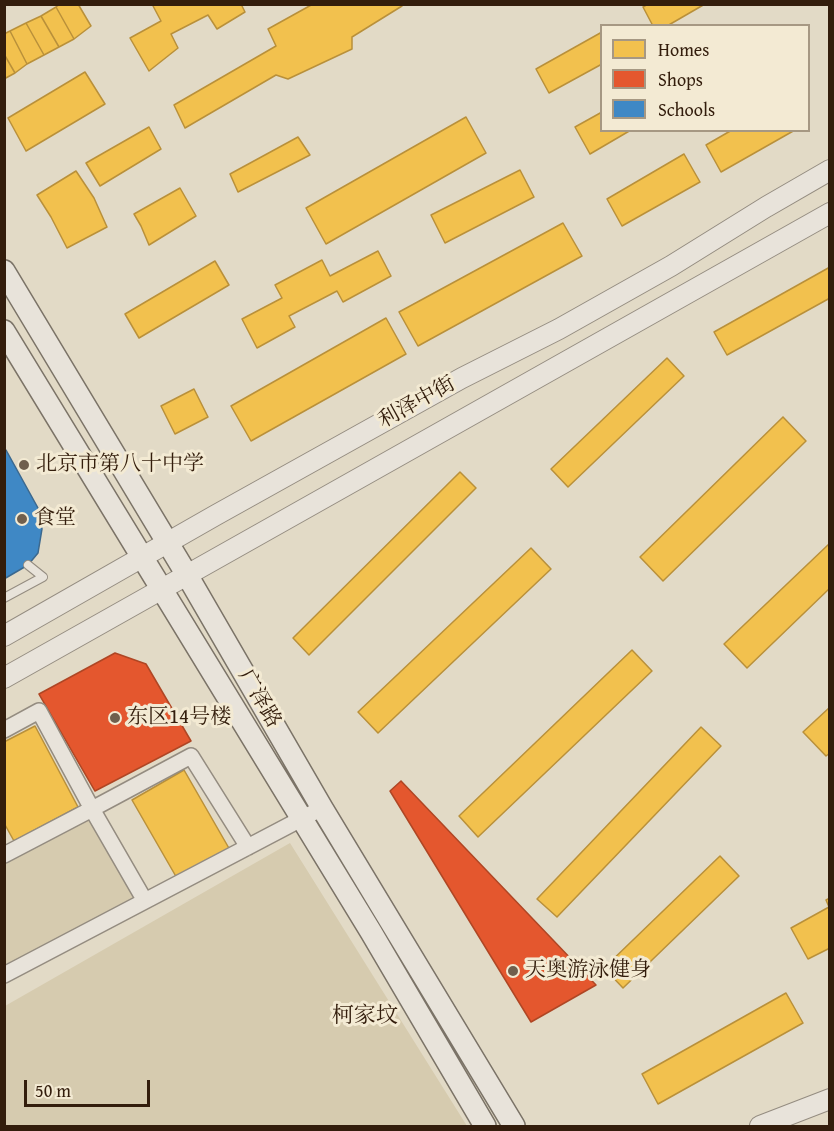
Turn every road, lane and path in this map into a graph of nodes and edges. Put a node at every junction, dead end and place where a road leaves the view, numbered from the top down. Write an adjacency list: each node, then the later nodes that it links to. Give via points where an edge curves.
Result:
1 (830, 170): 5 (street, 利泽中街, via 559,329 462,378)
2 (830, 213): 8 (street, 利泽中街)
3 (4, 271): 5 (main road, 广泽路)
4 (4, 331): 6 (main road, 广泽路)
5 (168, 543): 6 (street, 利泽中街); 8 (main road, 广泽路)
6 (142, 558): 9 (main road, 广泽路); 11 (street, 利泽中街)
7 (28, 565): 10 (lane, via 43,577)
8 (187, 575): 9 (street, 利泽中街); 14 (main road, 广泽路)
9 (161, 590): 12 (street, 利泽中街); 16 (main road, 广泽路)
10 (4, 598)
11 (4, 636)
12 (4, 678)
13 (4, 730): 15 (street, via 39,711)
14 (322, 808): 16 (street); 23 (main road, 广泽路)
15 (92, 809): 17 (street, via 191,756); 18 (street); 19 (street)
16 (303, 819): 17 (street); 22 (main road, 广泽路)
17 (248, 847): 19 (street)
18 (4, 855)
19 (145, 901): 20 (street)
20 (4, 975)
21 (830, 1099): 24 (street)
22 (485, 1126)
23 (514, 1126)
24 (760, 1126)

